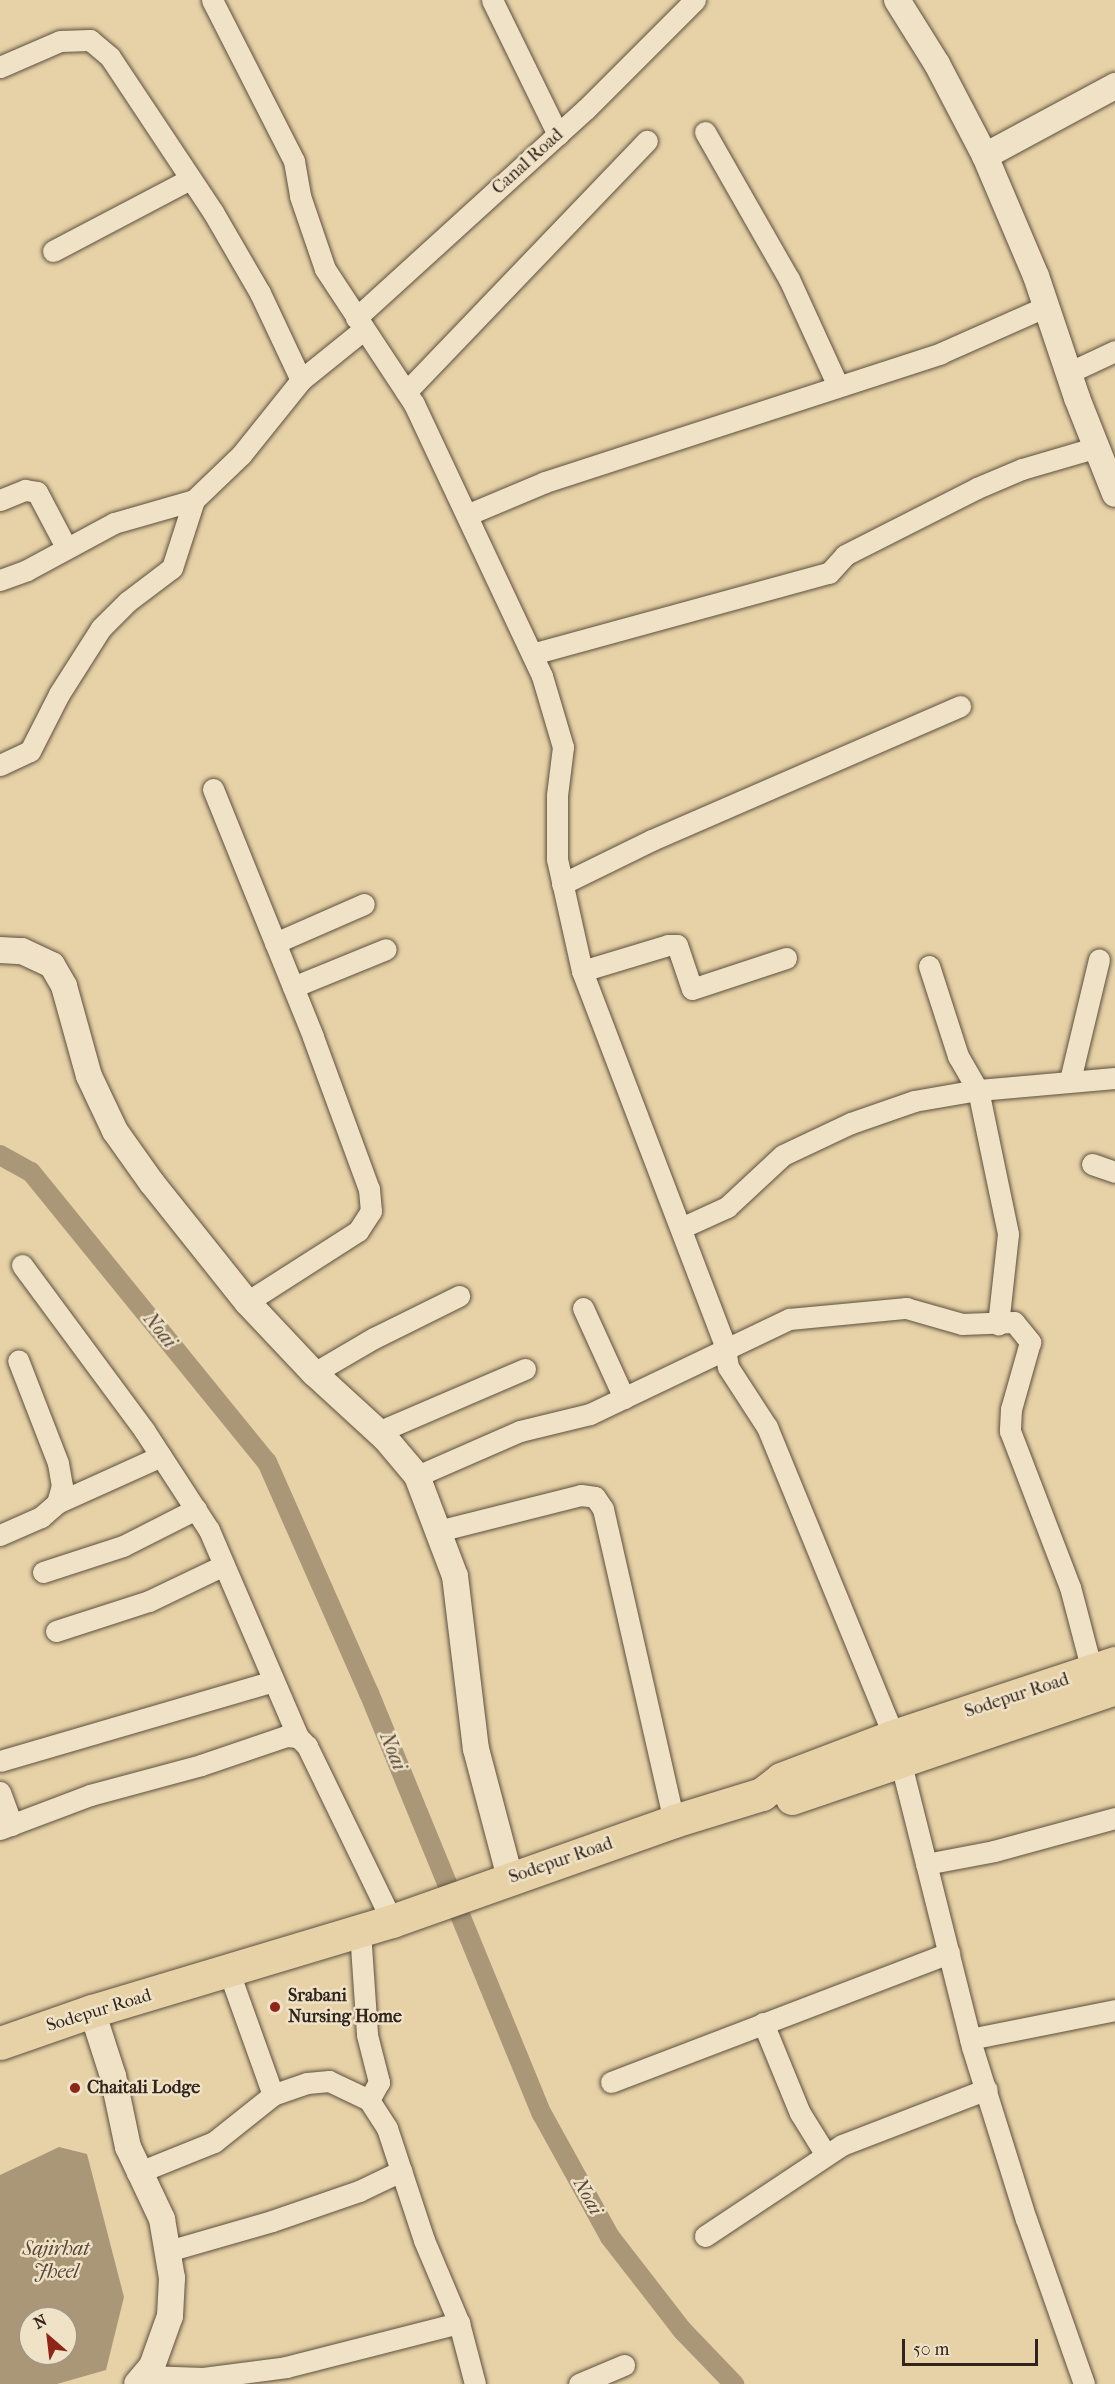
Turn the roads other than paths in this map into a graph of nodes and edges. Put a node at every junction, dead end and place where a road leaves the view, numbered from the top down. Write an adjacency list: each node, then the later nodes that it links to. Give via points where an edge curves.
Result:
1 (212, 0): 14 (street, via 294,161 300,196 325,269)
2 (492, 0): 8 (street)
3 (695, 0): 8 (street, Canal Road)
4 (901, 1): 10 (street)
5 (0, 67): 11 (street, via 60,40 90,40 110,57)
6 (1115, 86): 10 (street)
7 (705, 132): 18 (street, via 789,279)
8 (558, 135): 14 (street, Canal Road)
9 (647, 141): 19 (street)
10 (985, 156): 13 (street)
11 (190, 179): 12 (street); 17 (street, via 260,293)
12 (53, 250)
13 (1047, 306): 16 (street); 18 (street, via 941,353)
14 (360, 324): 17 (street, Canal Road); 19 (street)
15 (1115, 351): 16 (street)
16 (1068, 373): 20 (street)
17 (301, 380): 23 (street, Canal Road, via 241,455)
18 (838, 386): 24 (street, via 545,482)
19 (406, 392): 24 (street)
20 (1097, 447): 21 (street); 27 (street, via 1022,469 977,488 845,555 829,573)
21 (1115, 494)
22 (0, 500): 25 (street, via 25,490 37,492)
23 (194, 500): 25 (street, via 114,523); 29 (street, via 172,568 127,602 101,628 59,694 30,751)
24 (469, 514): 27 (street)
25 (66, 548): 26 (street)
26 (0, 580)
27 (532, 654): 31 (street, via 563,747 557,795 557,860)
28 (960, 706): 31 (street, via 652,840)
29 (0, 765)
30 (213, 789): 33 (street)
31 (562, 884): 39 (street)
32 (364, 904): 33 (street)
33 (275, 943): 40 (street)
34 (386, 949): 40 (street)
35 (11, 951): 49 (street, via 52,965 64,986 89,1076 115,1131)
36 (786, 958): 39 (street, via 692,989 677,945)
37 (1099, 959): 42 (street)
38 (929, 966): 43 (street, via 958,1056)
39 (582, 971): 46 (street)
40 (292, 987): 49 (street, via 369,1189 371,1211 358,1232)
41 (1115, 1078): 42 (street)
42 (1070, 1080): 43 (street)
43 (978, 1090): 46 (street, via 914,1101 831,1132 783,1155 727,1207); 51 (street, via 1008,1234)
44 (1092, 1164): 45 (street)
45 (1115, 1172)
46 (681, 1228): 52 (street)
47 (22, 1265): 58 (street)
48 (459, 1296): 55 (street)
49 (247, 1302): 55 (street)
50 (583, 1308): 56 (street)
51 (998, 1324): 52 (street, via 962,1324 906,1308 864,1310 789,1320); 67 (street, via 1014,1322 1030,1342 1011,1409 1010,1431)
52 (726, 1351): 56 (street); 70 (street, via 728,1367 767,1427)
53 (18, 1360): 60 (street, via 58,1463 62,1486)
54 (525, 1369): 57 (street)
55 (314, 1373): 57 (street)
56 (624, 1398): 59 (street, via 590,1414 520,1431)
57 (378, 1431): 59 (street)
58 (161, 1456): 60 (street); 61 (street)
59 (417, 1476): 62 (street)
60 (57, 1503): 63 (street, via 41,1516)
61 (196, 1509): 64 (street); 65 (street, via 123,1546)
62 (438, 1531): 74 (street, via 581,1495 595,1497 603,1509); 77 (street, via 455,1576 476,1749)
63 (0, 1535)
64 (224, 1565): 66 (street, via 149,1601); 68 (street)
65 (43, 1572)
66 (56, 1632)
67 (1107, 1674): 70 (main road, Sodepur Road)
68 (273, 1681): 69 (street); 71 (street)
69 (298, 1737): 75 (street, via 286,1736 201,1765 90,1795); 78 (street, via 307,1746)
70 (896, 1748): 74 (main road, Sodepur Road, via 781,1779 762,1794); 76 (street)
71 (0, 1761)
72 (0, 1792): 75 (street)
73 (1115, 1818): 76 (street, via 994,1851)
74 (674, 1821): 77 (main road, Sodepur Road)
75 (6, 1827)
76 (926, 1864): 80 (street)
77 (501, 1882): 78 (main road, Sodepur Road)
78 (404, 1916): 79 (main road, Sodepur Road)
79 (360, 1931): 81 (main road, Sodepur Road); 90 (street, via 367,2034 379,2082)
80 (949, 1953): 84 (street); 85 (street)
81 (229, 1972): 83 (main road, Sodepur Road); 89 (street)
82 (1115, 2010): 85 (street)
83 (92, 2011): 86 (main road, Sodepur Road); 93 (street)
84 (763, 2023): 87 (street); 91 (street, via 795,2103)
85 (970, 2039): 88 (street)
86 (0, 2043)
87 (611, 2082)
88 (987, 2089): 91 (street, via 881,2127); 101 (street, via 1026,2219)
89 (273, 2095): 90 (street, via 307,2083 329,2081); 93 (street, via 214,2142)
90 (369, 2100): 92 (street, via 387,2128)
91 (826, 2155): 94 (street)
92 (401, 2171): 95 (street, via 315,2206); 96 (street, via 424,2240)
93 (137, 2173): 95 (street, via 162,2219)
94 (705, 2236)
95 (168, 2251): 98 (street, via 172,2278 170,2316)
96 (459, 2323): 98 (street, via 285,2367 203,2378); 99 (street)
97 (624, 2365): 100 (street)
98 (141, 2380)
99 (475, 2384)
100 (579, 2384)
101 (1084, 2384)

